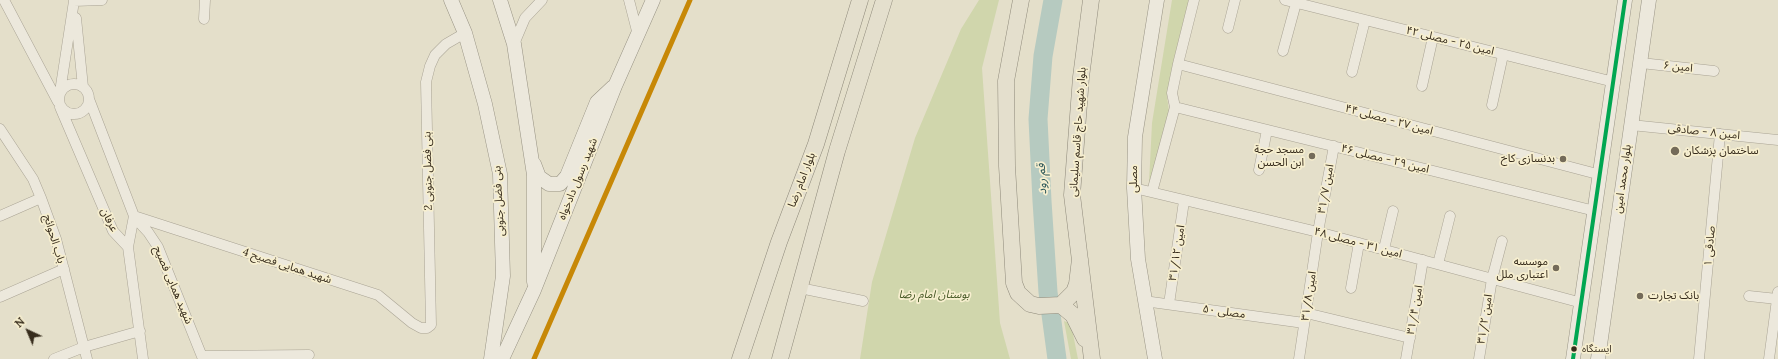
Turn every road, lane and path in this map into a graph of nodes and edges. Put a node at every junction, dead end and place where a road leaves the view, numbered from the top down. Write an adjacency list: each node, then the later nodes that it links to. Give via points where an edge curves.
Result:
1 (4, 0): 41 (street, عرفان)
2 (102, 0): 19 (street)
3 (205, 0): 21 (street)
4 (451, 0): 24 (main road, بنی فضل جنوبی)
5 (500, 0): 27 (main road)
6 (542, 0): 27 (street, via 525,18)
7 (630, 0): 25 (street)
8 (654, 0): 25 (main road, شهید رسول دادخواه)
9 (860, 0): 97 (main road, بلوار امام رضا, via 816,144 779,242)
10 (884, 0): 72 (main road, بلوار امام رضا, via 837,151)
11 (1021, 0): 82 (main road, via 1006,80 1007,166 1014,283 1018,292 1030,304)
12 (1091, 0): 67 (main road, بلوار شهید حاج قاسم سلیمانی, via 1081,77 1072,195)
13 (1158, 0): 53 (main road, مصلی, via 1136,136)
14 (1194, 0): 31 (street)
15 (1235, 0): 23 (street)
16 (1285, 0): 20 (street, امین ۲۵ - مصلی ۴۲)
17 (1625, 0): 34 (main road, بلوار محمد امین)
18 (1649, 0): 30 (main road, بلوار محمد امین)
19 (74, 1): 37 (street); 38 (street)
20 (1296, 3): 22 (street, امین ۲۵ - مصلی ۴۲); 28 (street)
21 (204, 19)
22 (1365, 20): 26 (street, امین ۲۵ - مصلی ۴۲); 33 (street)
23 (1228, 28)
24 (464, 33): 84 (street, بنی فضل جنوبی 2, via 446,44 435,55 426,82); 95 (main road, بنی فضل جنوبی, via 485,104 500,174 502,276)
25 (638, 36): 35 (main road, شهید رسول دادخواه)
26 (1433, 37): 29 (street, امین ۲۵ - مصلی ۴۲); 36 (street)
27 (514, 44): 50 (main road)
28 (1282, 51)
29 (1503, 54): 34 (street, امین ۲۵ - مصلی ۴۲); 40 (street)
30 (1641, 63): 32 (street, امین ۶); 44 (main road, بلوار محمد امین)
31 (1178, 64): 42 (street, via 1172,93); 52 (street, امین ۲۷ - مصلی ۴۴)
32 (1714, 71)
33 (1352, 72)
34 (1614, 82): 43 (main road, بلوار محمد امین)
35 (615, 86): 50 (main road, via 597,102 567,176 560,184 549,184 539,177); 74 (main road, شهید رسول دادخواه)
36 (1422, 86)
37 (83, 87): 38 (street, via 73,84); 39 (street)
38 (60, 92): 41 (street)
39 (89, 99): 41 (street, via 87,107 76,115 67,114); 60 (street)
40 (1492, 104)
41 (59, 105): 65 (street, عرفان, via 113,231)
42 (1175, 107): 46 (street, امین ۲۹ - مصلی ۴۶); 54 (street)
43 (1608, 122): 44 (main road); 52 (main road, بلوار محمد امین)
44 (1631, 125): 47 (street, امین ۸ - صادقی); 104 (main road, بلوار محمد امین)
45 (0, 128): 55 (street, باب الحوائج, via 33,179)
46 (1267, 130): 49 (street, امین ۲۹ - مصلی ۴۶); 51 (street)
47 (1720, 134): 48 (street, امین ۸ - صادقی); 105 (street, صادقی ۱)
48 (1778, 140)
49 (1334, 146): 57 (street, امین ۲۹ - مصلی ۴۶); 62 (street, امین ۳۱/۷)
50 (532, 160): 74 (main road)
51 (1258, 170)
52 (1601, 175): 57 (main road, بلوار محمد امین)
53 (1134, 188): 54 (street, امین ۳۱ - مصلی ۴۸); 79 (main road, مصلی, via 1138,259)
54 (1152, 192): 56 (street, امین ۳۱ - مصلی ۴۸)
55 (41, 198): 59 (street); 70 (street, باب الحوائج)
56 (1184, 201): 62 (street, امین ۳۱ - مصلی ۴۸); 81 (street, امین ۳۱/۱۲)
57 (1595, 211): 80 (main road, بلوار محمد امین)
58 (1393, 212): 66 (street)
59 (0, 216)
60 (134, 216): 65 (street); 84 (street, شهید همایی فصیح 4, via 378,295 412,323 422,328); 91 (street, شهید همایی فصیح, via 158,247)
61 (1450, 216): 69 (street)
62 (1318, 232): 64 (street, امین ۳۱ - مصلی ۴۸); 83 (street, امین ۳۱/۸)
63 (1502, 241): 71 (street, امین ۳۱/۲)
64 (1359, 242): 66 (street, امین ۳۱ - مصلی ۴۸); 73 (street)
65 (128, 247): 85 (street)
66 (1384, 249): 68 (street, امین ۳۱ - مصلی ۴۸)
67 (1080, 259): 82 (main road, via 1074,292); 90 (main road, بلوار شهید حاج قاسم سلیمانی)
68 (1423, 260): 69 (street, امین ۳۱ - مصلی ۴۸); 87 (street, امین ۳۱/۴)
69 (1438, 264): 71 (street, امین ۳۱ - مصلی ۴۸)
70 (64, 269): 77 (street); 88 (street, باب الحوائج)
71 (1492, 279): 80 (street, امین ۳۱ - مصلی ۴۸); 102 (street, امین ۳۱/۲)
72 (800, 288): 78 (street); 98 (main road, بلوار امام رضا)
73 (1351, 288)
74 (534, 290): 96 (main road, شهید رسول دادخواه)
75 (1749, 296): 76 (street)
76 (1778, 296): 86 (street)
77 (0, 297)
78 (863, 301)
79 (1144, 301): 81 (street, مصلی ۵۰); 99 (main road, مصلی)
80 (1582, 303): 103 (main road, بلوار محمد امین)
81 (1169, 304): 83 (street, مصلی ۵۰)
82 (1061, 305): 90 (main road, via 1068,309 1077,322)
83 (1305, 318): 87 (street, مصلی ۵۰); 100 (street, امین ۳۱/۸)
84 (431, 325)
85 (140, 331): 88 (street); 94 (street)
86 (1775, 334): 106 (street)
87 (1410, 338): 101 (street, امین ۳۱/۴)
88 (84, 347): 92 (street); 93 (street, باب الحوائج)
89 (308, 355): 91 (street)
90 (1092, 355)
91 (203, 358)
92 (54, 359)
93 (87, 359)
94 (143, 359)
95 (491, 359)
96 (502, 359)
97 (740, 359)
98 (780, 359)
99 (1155, 359)
100 (1299, 359)
101 (1406, 359)
102 (1479, 359)
103 (1573, 359)
104 (1598, 359)
105 (1699, 359)
106 (1769, 359)

